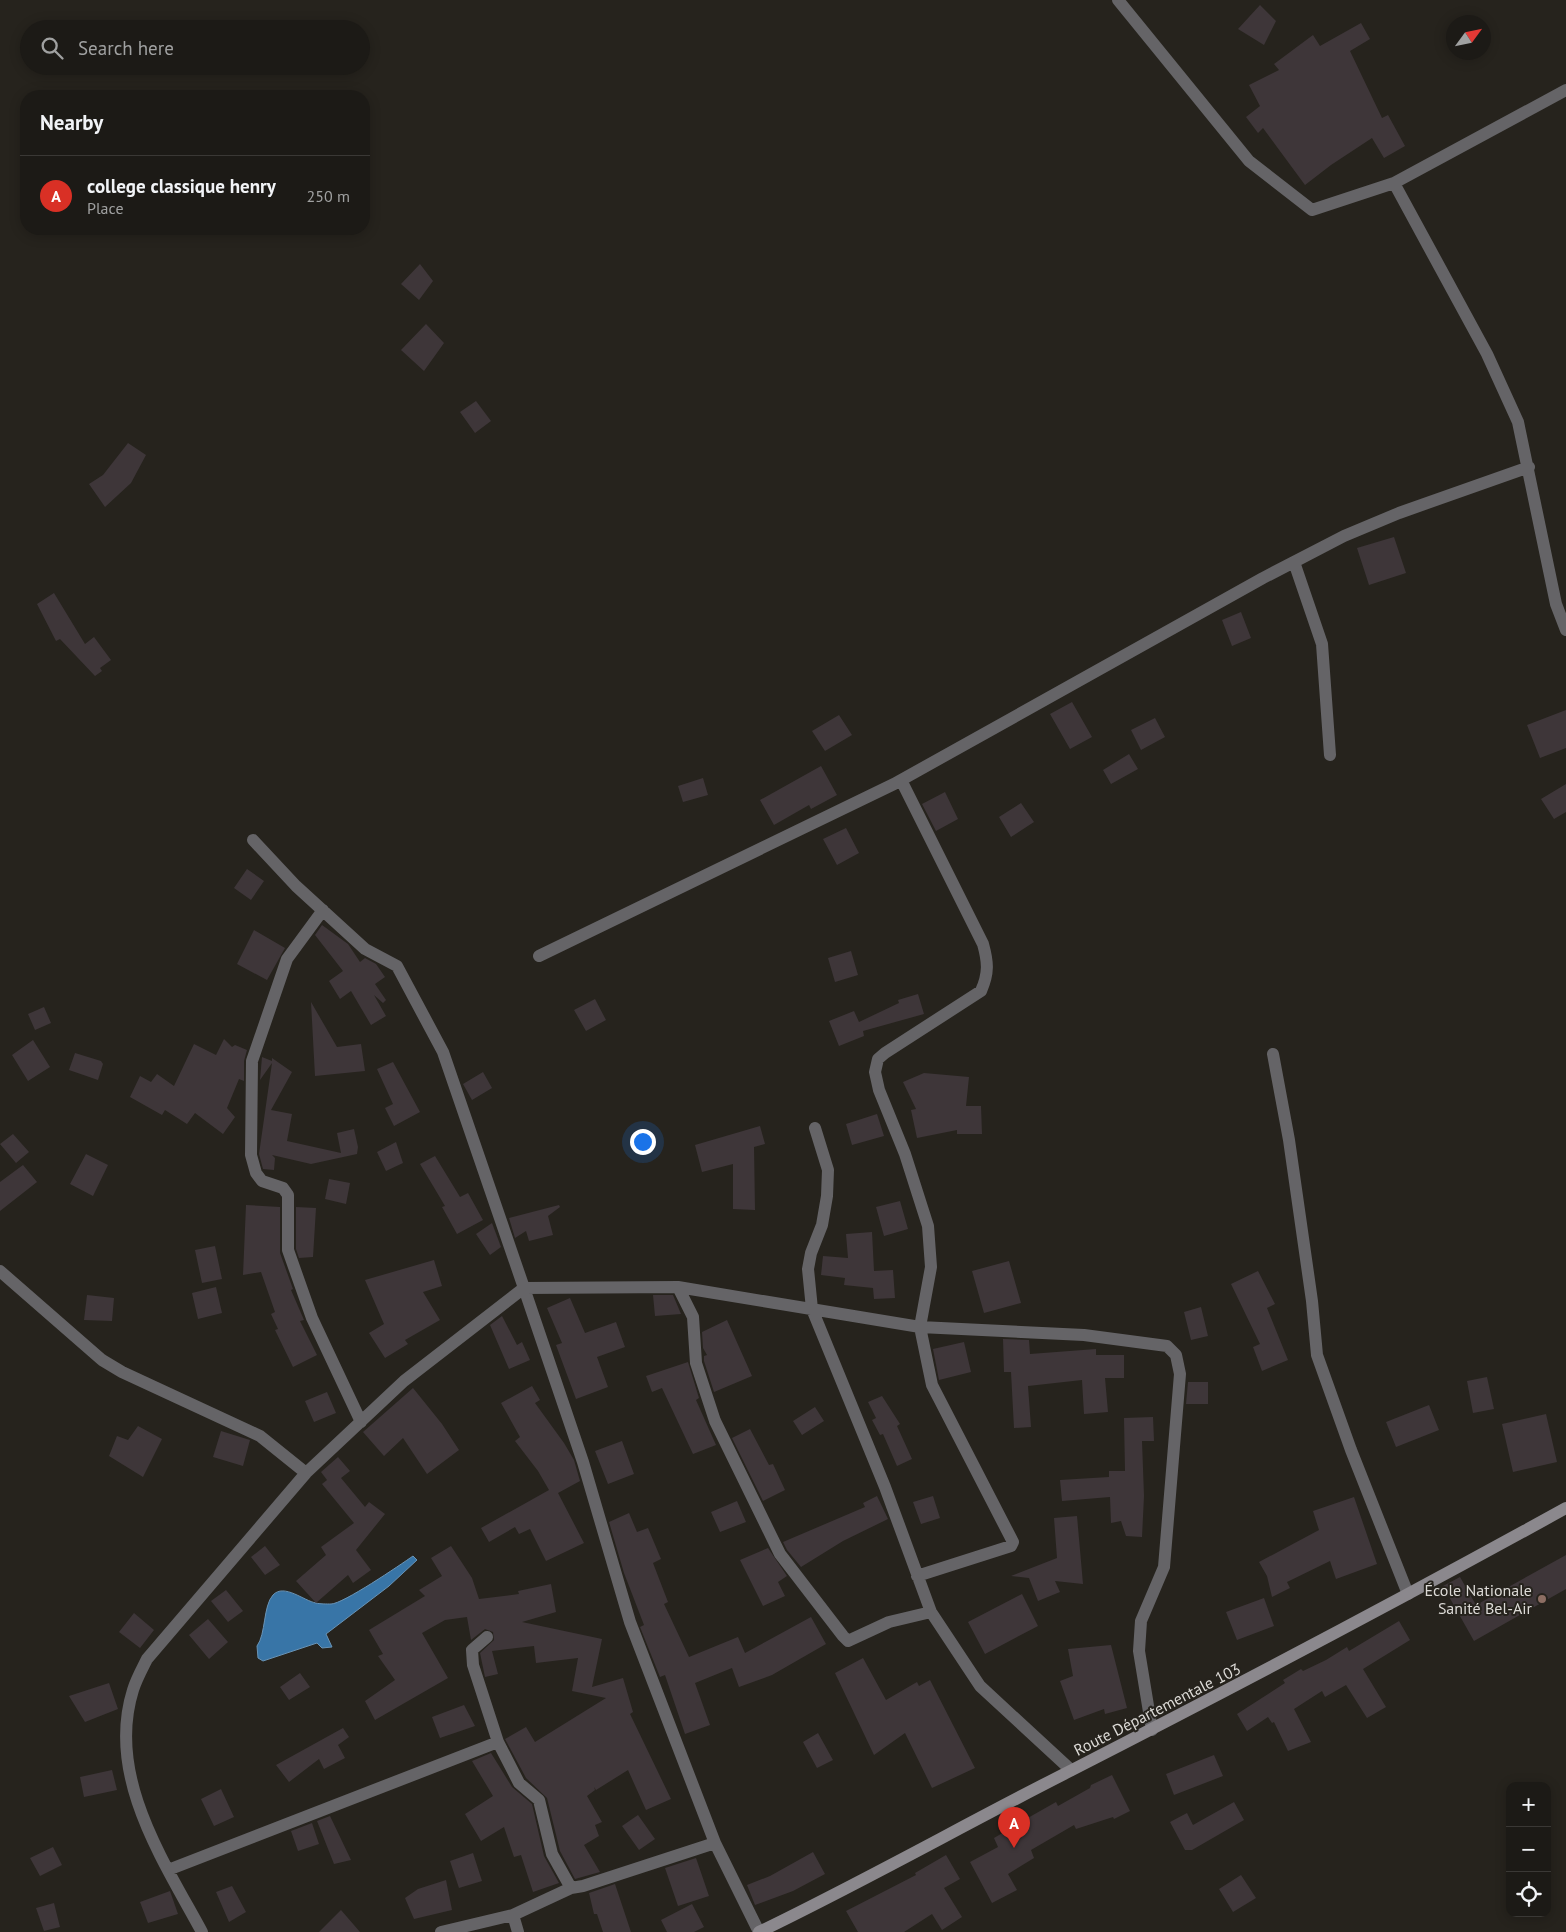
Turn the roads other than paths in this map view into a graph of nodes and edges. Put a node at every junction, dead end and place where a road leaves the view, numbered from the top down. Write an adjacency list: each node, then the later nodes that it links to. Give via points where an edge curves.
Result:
1 (1118, 0): 3 (street, via 1249,161 1312,210)
2 (1566, 90): 3 (street)
3 (1394, 183): 4 (street, via 1487,354 1518,422)
4 (1529, 467): 5 (street, via 1399,513); 6 (street, via 1556,604)
5 (1294, 562): 7 (street, via 1322,644); 8 (street)
6 (1566, 630)
7 (1330, 755)
8 (901, 780): 11 (street); 18 (street, via 983,944 988,963 987,978 981,991 885,1053 878,1059 875,1072 878,1090 905,1154 928,1226 931,1267)
9 (253, 840): 10 (street)
10 (323, 910): 16 (street, via 365,949 397,966 444,1052); 19 (street, via 287,959 252,1061 251,1155 256,1173 262,1180 283,1188 288,1195 288,1250 312,1318)
11 (538, 956)
12 (1273, 1054): 23 (street, via 1290,1150 1317,1355)
13 (815, 1128): 17 (street, via 828,1170 822,1225 808,1269)
14 (0, 1271): 20 (street, via 102,1360 260,1436)
15 (678, 1287): 16 (street); 17 (street); 24 (street, via 693,1317 696,1364 714,1421 780,1554 843,1636 848,1641 889,1622)
16 (524, 1288): 19 (street, via 404,1381); 29 (street, via 583,1462 630,1622)
17 (812, 1308): 18 (street); 22 (street, via 885,1487)
18 (920, 1327): 22 (street, via 932,1385 1013,1542 1011,1546); 26 (street, via 1084,1335 1167,1346 1176,1355 1180,1374 1164,1567 1141,1622 1139,1651)
19 (360, 1422): 20 (street)
20 (306, 1473): 30 (street, via 147,1659 132,1691 127,1726 127,1762 137,1804)
21 (1566, 1508): 23 (main road, Route Départementale 103)
22 (917, 1576): 24 (street)
23 (1408, 1594): 26 (main road, Route Départementale 103)
24 (931, 1612): 28 (street, via 980,1686)
25 (487, 1637): 27 (street, via 472,1650 473,1665)
26 (1152, 1730): 28 (main road, Route Départementale 103)
27 (498, 1742): 30 (street); 31 (street, via 519,1783 539,1800 552,1854)
28 (1071, 1770): 36 (main road, Route Départementale 103, via 858,1884)
29 (714, 1843): 31 (street); 36 (street)
30 (168, 1870): 33 (street)
31 (571, 1888): 32 (street)
32 (513, 1915): 34 (street); 35 (street)
33 (202, 1932)
34 (441, 1932)
35 (518, 1932)
36 (759, 1932)

